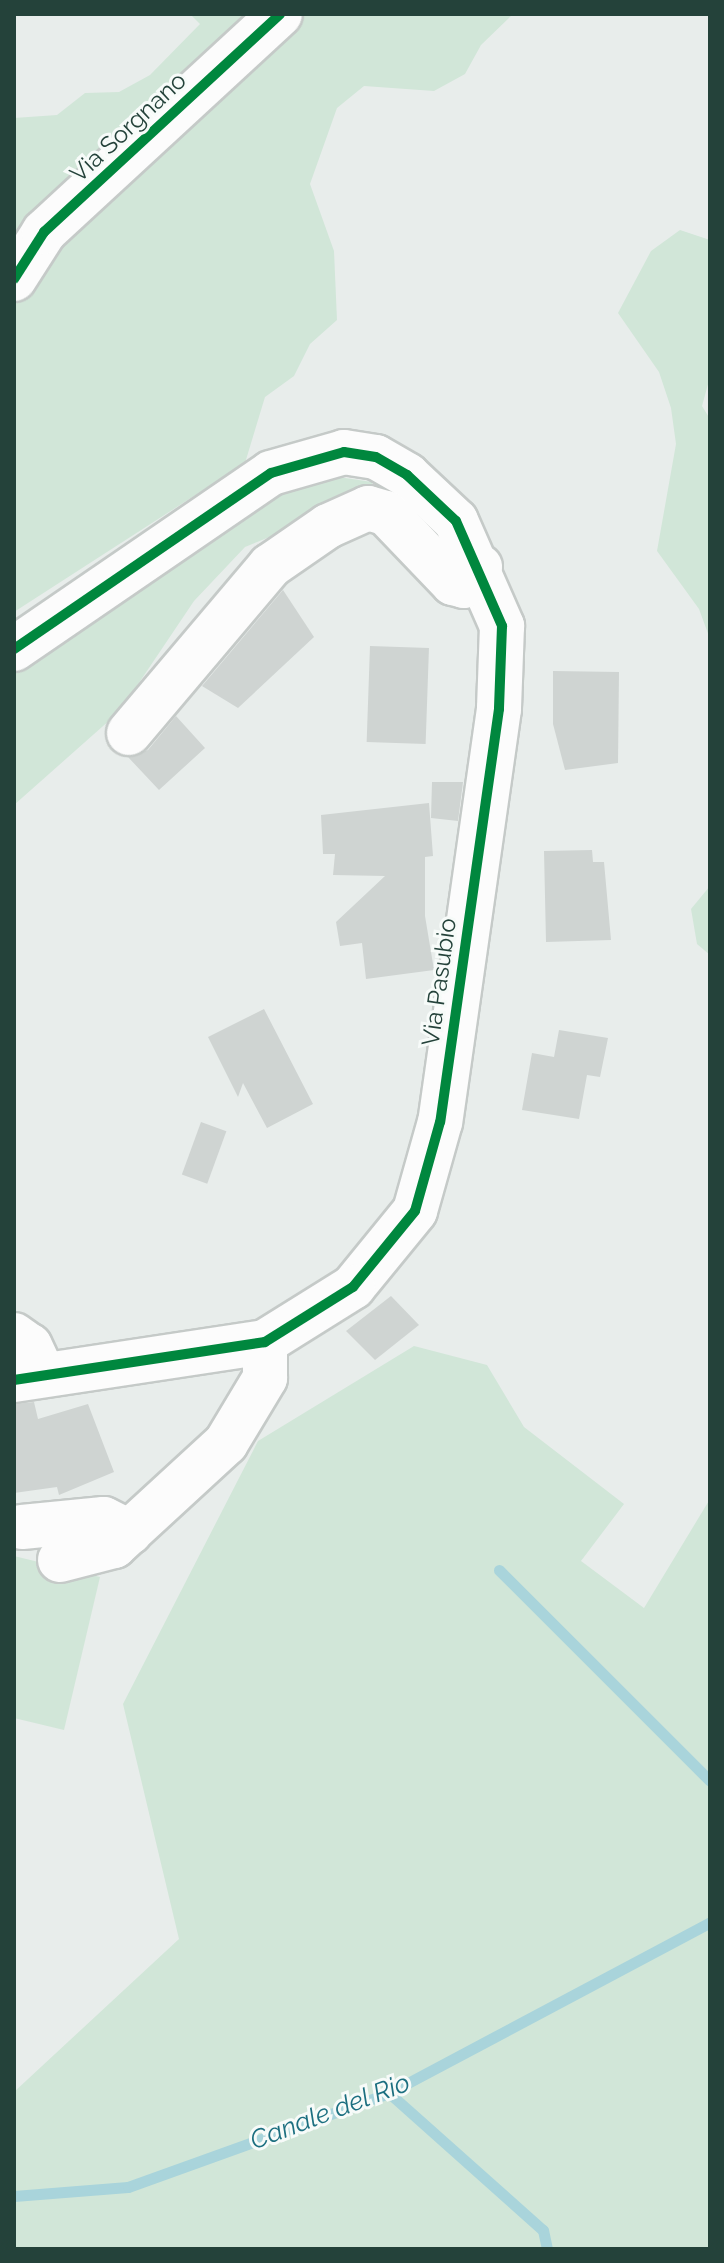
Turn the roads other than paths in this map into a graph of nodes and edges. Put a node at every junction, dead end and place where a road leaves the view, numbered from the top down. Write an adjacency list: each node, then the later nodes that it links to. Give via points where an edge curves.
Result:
1 (280, 14): 2 (street, Via Sorgnano, via 44,232)
2 (14, 279)
3 (480, 567): 4 (street, Via Pasubio, via 456,521 430,493 376,457 344,452 271,473); 5 (street, via 464,586 453,583 386,513 368,508 328,526 270,566); 7 (street, Via Pasubio, via 502,626 499,709 432,1152 415,1211 387,1249 353,1287)
4 (14, 649)
5 (129, 733)
6 (14, 1335): 8 (street, Via Pasubio, via 30,1346)
7 (265, 1342): 8 (street, Via Pasubio); 10 (street, via 265,1378 226,1443)
8 (28, 1376)
9 (22, 1527): 10 (street, via 104,1519)
10 (130, 1532): 11 (street, via 114,1546)
11 (60, 1560)

